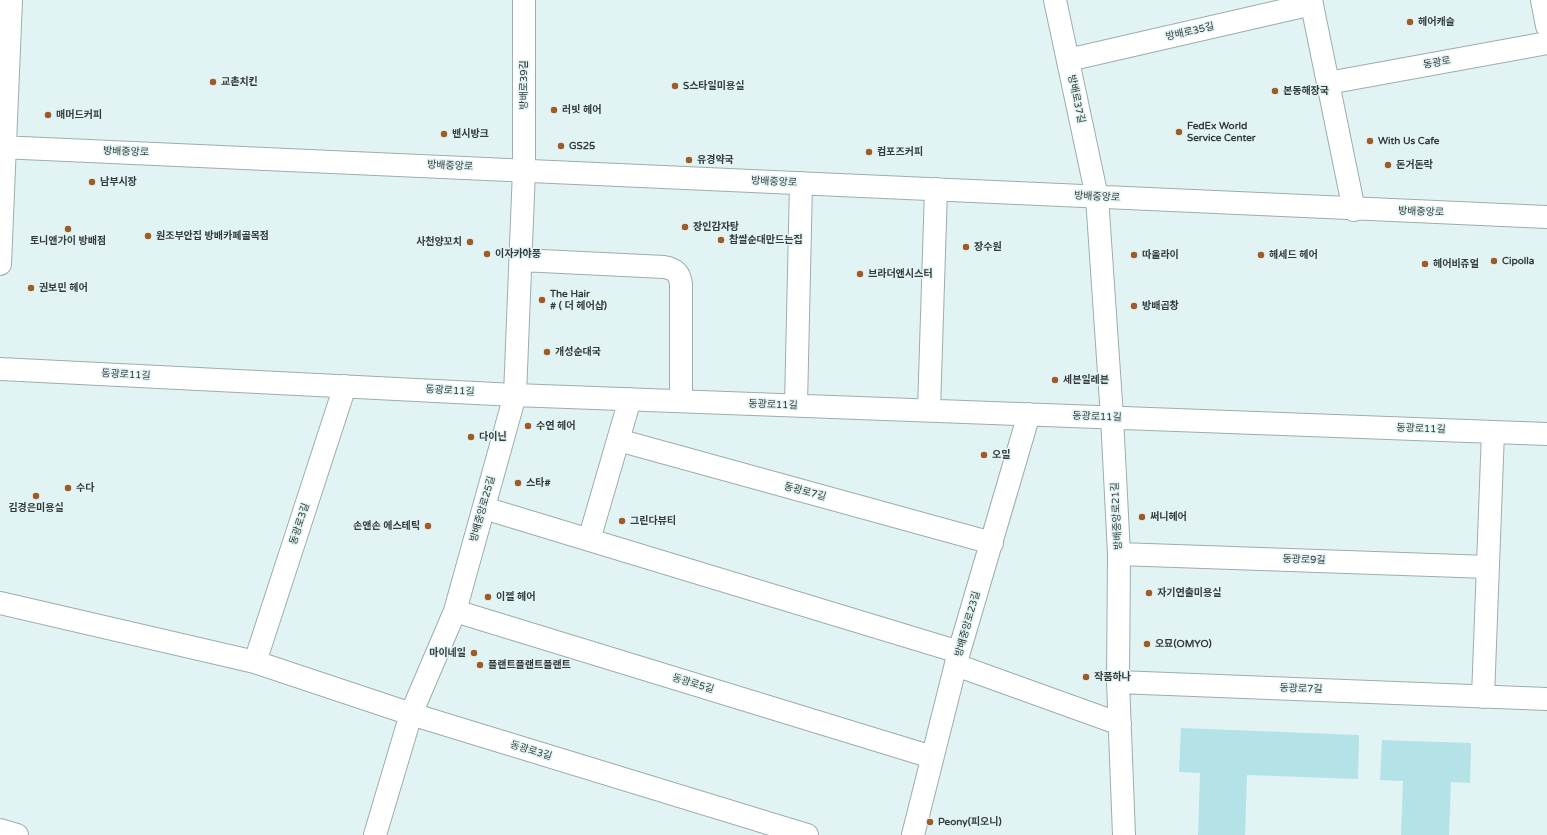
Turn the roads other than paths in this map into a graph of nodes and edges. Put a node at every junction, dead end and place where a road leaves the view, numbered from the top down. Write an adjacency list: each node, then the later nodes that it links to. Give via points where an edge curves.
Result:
1 (11, 0): 10 (street)
2 (524, 0): 11 (street, 방배로39길)
3 (1055, 0): 8 (street, 방배로37길)
4 (1542, 0): 6 (street)
5 (1311, 2): 8 (street, 방배로35길); 9 (street, 방배로35길)
6 (1547, 26)
7 (1547, 43): 9 (street, 동광로)
8 (1068, 60): 14 (street, 방배로37길)
9 (1328, 83): 15 (street, 방배로35길)
10 (3, 147): 11 (street, 방배중앙로); 18 (street)
11 (524, 170): 12 (street, 방배중앙로); 17 (street, 방배중앙로25길)
12 (801, 183): 13 (street, 방배중앙로); 24 (street)
13 (936, 189): 14 (street, 방배중앙로); 25 (street)
14 (1097, 198): 15 (street, 방배중앙로); 27 (street, 방배중앙로21길)
15 (1354, 210): 16 (street, 방배중앙로)
16 (1547, 217)
17 (521, 260): 21 (street, 방배중앙로25길); 23 (street, via 664,267 675,270 679,274 681,286)
18 (0, 264)
19 (0, 369): 20 (street, 동광로11길)
20 (345, 386): 21 (street, 동광로11길); 39 (street, 동광로3길)
21 (515, 395): 22 (street, 동광로11길); 31 (street, 방배중앙로25길)
22 (630, 399): 23 (street, 동광로11길); 30 (street)
23 (681, 401): 24 (street, 동광로11길)
24 (796, 405): 25 (street, 동광로11길)
25 (929, 410): 26 (street, 동광로11길)
26 (1029, 414): 27 (street, 동광로11길); 33 (street, 방배중앙로23길)
27 (1112, 417): 28 (street, 동광로11길); 34 (street, 방배중앙로21길)
28 (1493, 432): 29 (street, 동광로11길); 35 (street)
29 (1547, 434)
30 (618, 440): 32 (street); 33 (street, 동광로7길)
31 (484, 508): 32 (street); 37 (street, 방배중앙로25길)
32 (589, 540): 38 (street)
33 (992, 543): 38 (street, 방배중앙로23길)
34 (1119, 554): 35 (street, 동광로9길); 40 (street, 방배중앙로21길)
35 (1488, 567): 41 (street)
36 (0, 603): 39 (street, 동광로3길)
37 (455, 611): 43 (street, 방배중앙로25길); 45 (street, 동광로5길)
38 (957, 659): 44 (street); 45 (street, 방배중앙로23길)
39 (255, 662): 43 (street, 동광로3길)
40 (1118, 682): 41 (street, 동광로7길); 44 (street, 방배중앙로21길)
41 (1483, 697): 42 (street, 동광로7길)
42 (1547, 699)
43 (411, 714): 48 (street, 방배중앙로25길); 49 (street, 동광로3길)
44 (1120, 724): 51 (street, 방배중앙로21길)
45 (932, 757): 50 (street, 방배중앙로23길)
46 (0, 830): 47 (street)
47 (17, 835)
48 (375, 835)
49 (808, 835)
50 (912, 835)
51 (1124, 835)

